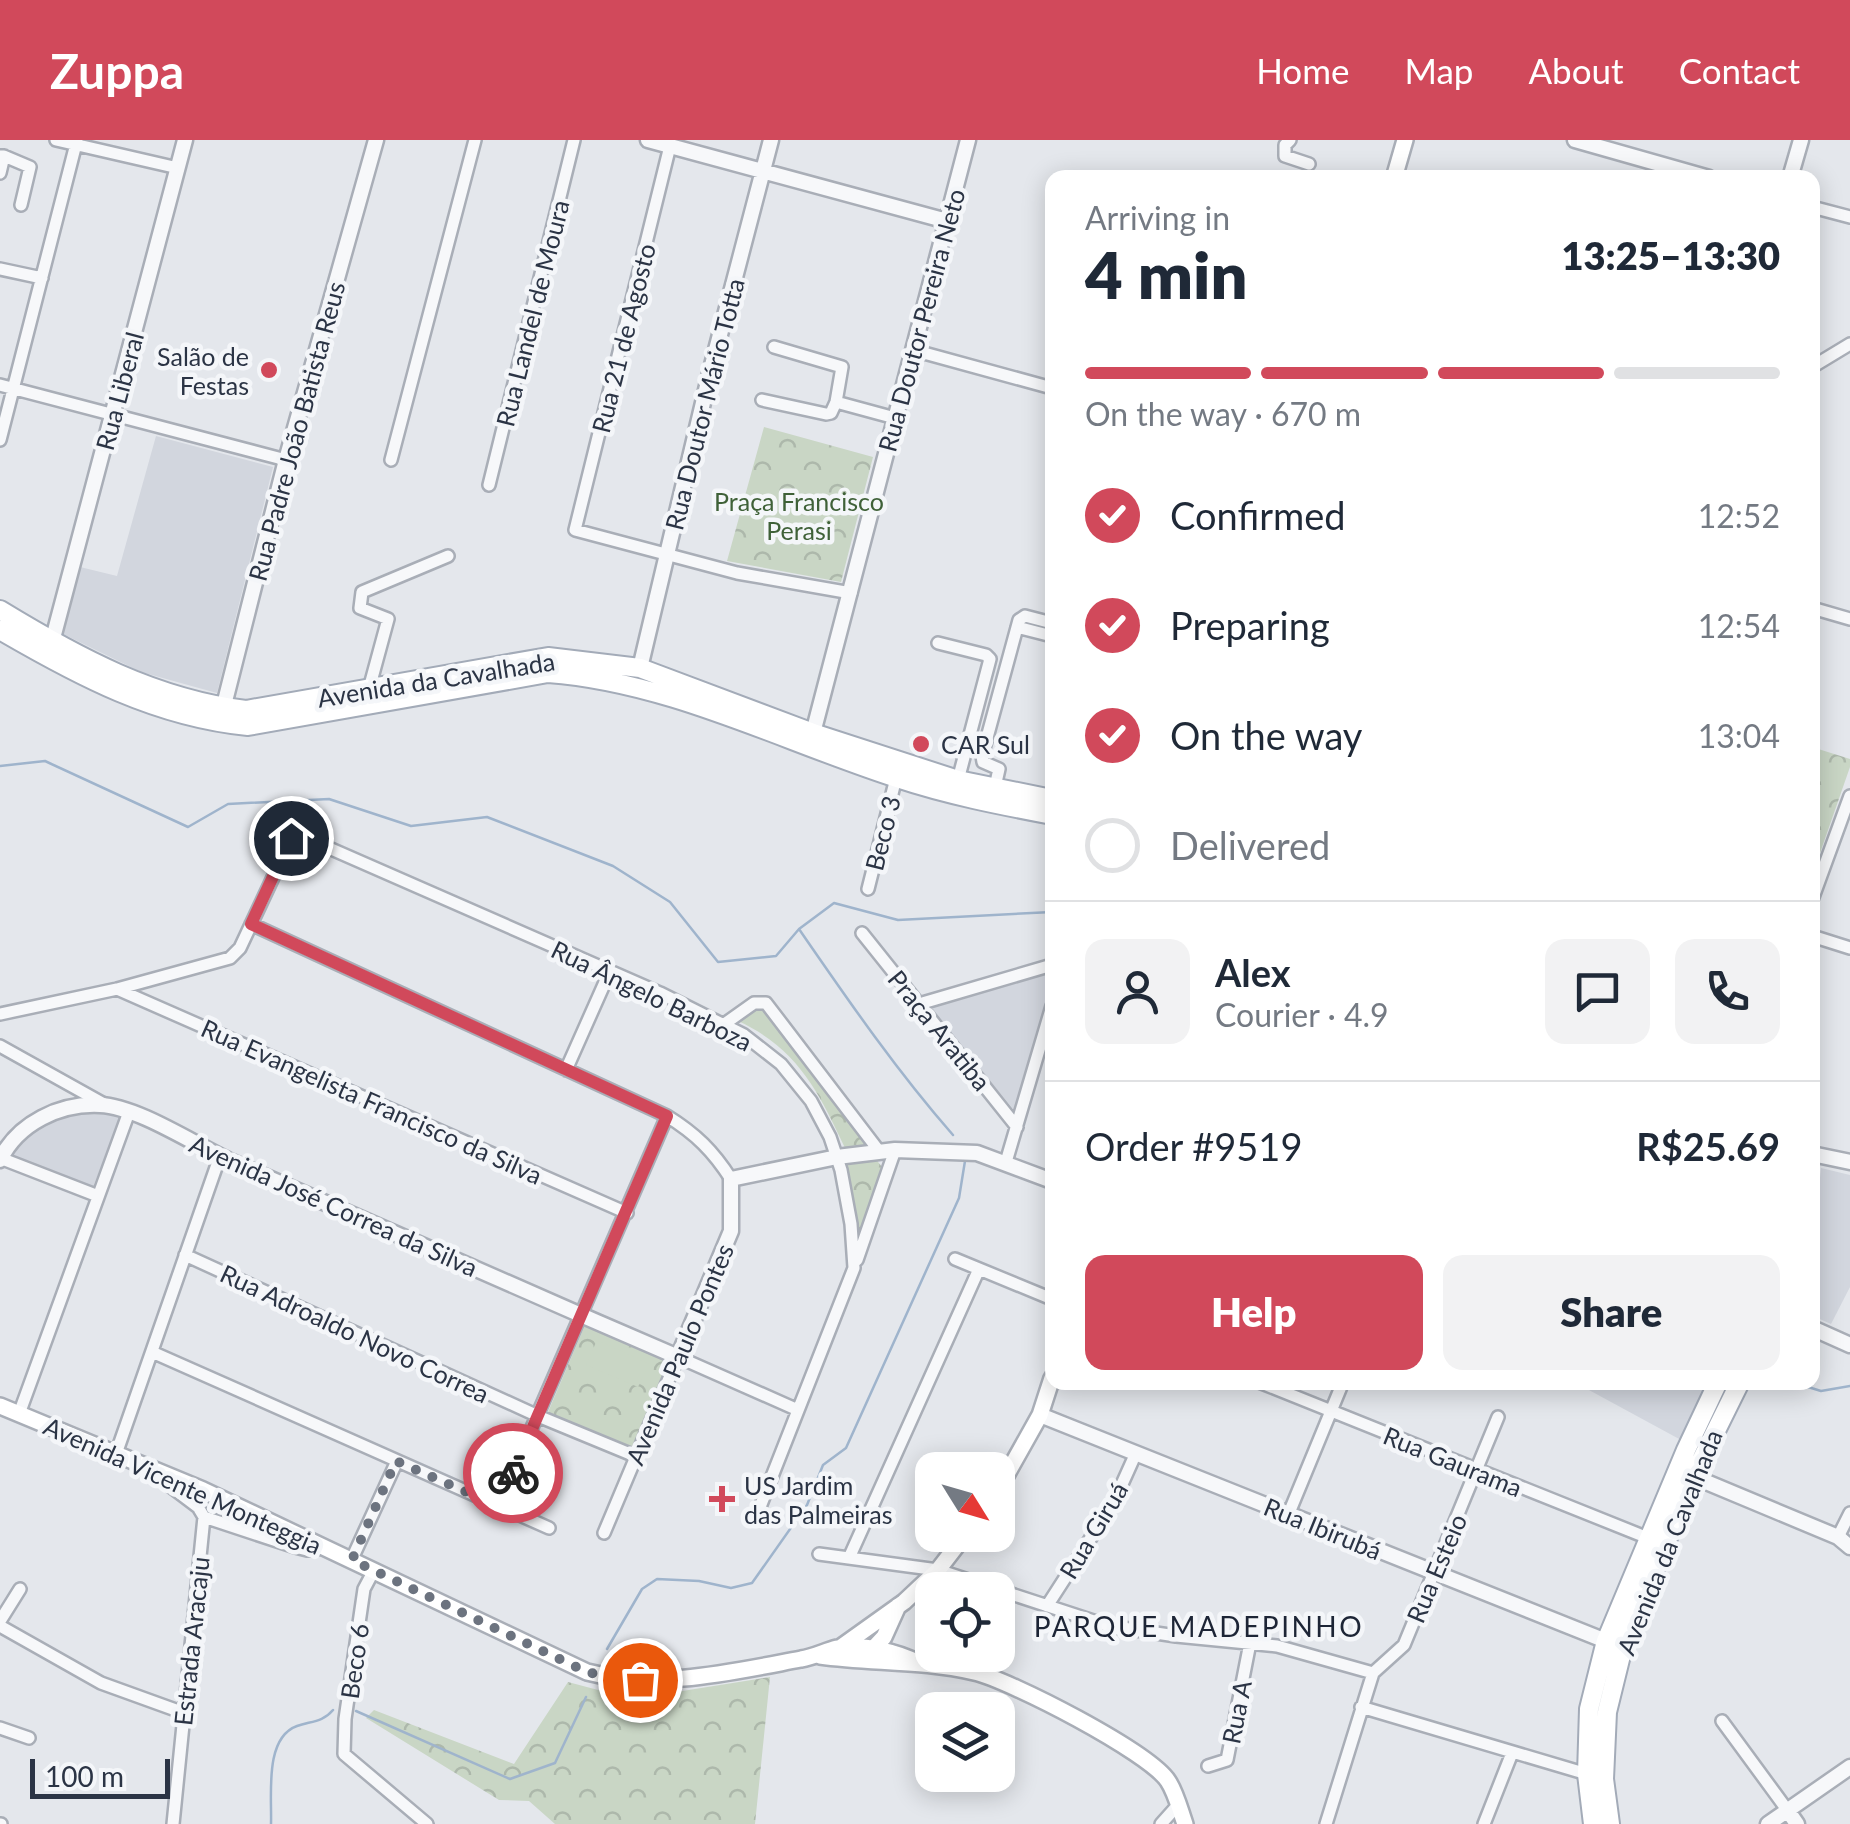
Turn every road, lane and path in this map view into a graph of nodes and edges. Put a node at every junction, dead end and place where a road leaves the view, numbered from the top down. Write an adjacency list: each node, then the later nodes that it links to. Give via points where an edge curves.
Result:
1 (56, 140): 13 (street)
2 (185, 140): 18 (street, Rua Liberal)
3 (376, 140): 42 (street, Rua Padre João Batista Reus)
4 (476, 140): 43 (street)
5 (574, 140): 44 (street, Rua Landel de Moura)
6 (648, 140): 15 (street)
7 (771, 140): 19 (street, Rua Doutor Mário Totta)
8 (968, 140): 27 (street, Rua Doutor Pereira Neto)
9 (1290, 140): 17 (street, via 1285,156)
10 (1405, 140): 20 (main road)
11 (1575, 140): 14 (street)
12 (1801, 140): 22 (street)
13 (77, 143): 18 (street); 29 (street)
14 (1611, 145): 21 (street)
15 (670, 146): 19 (street); 45 (street, Rua 21 de Agosto, via 575,530)
16 (2, 156): 23 (street); 24 (street, via 30,168)
17 (1309, 164)
18 (178, 168): 39 (street, Rua Liberal)
19 (763, 169): 27 (street); 45 (street, Rua Doutor Mário Totta)
20 (1396, 170)
21 (1685, 170)
22 (1792, 170)
23 (0, 174)
24 (21, 205)
25 (1820, 209): 26 (street)
26 (1850, 217)
27 (947, 221): 32 (street, Rua Doutor Pereira Neto)
28 (0, 269): 29 (street)
29 (42, 278): 36 (street)
30 (1850, 344): 33 (street)
31 (774, 347): 38 (street, via 842,367)
32 (913, 350): 35 (street); 40 (street, Rua Doutor Pereira Neto)
33 (1820, 361)
34 (0, 386): 36 (street)
35 (1045, 386)
36 (14, 389): 39 (street); 41 (street)
37 (762, 400): 38 (street, via 829,414)
38 (836, 402): 40 (street)
39 (114, 413): 42 (street); 55 (street, Rua Liberal)
40 (895, 418): 47 (street, Rua Doutor Pereira Neto)
41 (0, 440)
42 (286, 460): 60 (street, Rua Padre João Batista Reus)
43 (391, 460)
44 (489, 486)
45 (667, 555): 47 (street); 57 (street, Rua Doutor Mário Totta)
46 (448, 556): 59 (street, via 362,592 360,608 388,620)
47 (850, 593): 61 (street, Rua Doutor Pereira Neto)
48 (0, 610): 55 (main road, Avenida da Cavalhada)
49 (1820, 610): 50 (street)
50 (1850, 619)
51 (1045, 621): 52 (street, via 1023,616)
52 (1016, 626): 54 (street); 64 (street, via 982,756 999,770)
53 (0, 629): 55 (main road); 60 (main road, Avenida da Cavalhada, via 133,700)
54 (1045, 634)
55 (52, 642): 60 (main road, Avenida da Cavalhada)
56 (938, 642): 63 (street, via 990,659)
57 (640, 668): 58 (main road, via 619,678); 59 (main road, Avenida da Cavalhada, via 548,657); 61 (main road, Avenida da Cavalhada)
58 (578, 676): 60 (main road, Avenida da Cavalhada, via 548,674 248,726); 62 (main road, Avenida da Cavalhada, via 650,690)
59 (369, 689): 60 (main road, Avenida da Cavalhada)
60 (221, 716)
61 (813, 732): 63 (main road, Avenida da Cavalhada)
62 (896, 778): 67 (main road, Avenida da Cavalhada); 69 (street, Beco 3)
63 (958, 780): 64 (main road, Avenida da Cavalhada)
64 (996, 787): 66 (main road, Avenida da Cavalhada)
65 (1850, 796): 68 (street)
66 (1045, 798)
67 (1045, 814)
68 (1820, 878)
69 (868, 889)
70 (251, 924): 75 (street, Rua Ângelo Barboza, via 294,835); 76 (street, via 230,958); 82 (street)
71 (862, 933): 77 (street, Praça Aratiba)
72 (1820, 939): 73 (street)
73 (1850, 948)
74 (1045, 967): 77 (street)
75 (610, 971): 79 (street, Rua Ângelo Barboza); 82 (street)
76 (118, 989): 78 (street); 97 (street, Rua Evangelista Francisco da Silva)
77 (919, 1004): 86 (street, Praça Aratiba)
78 (0, 1014)
79 (724, 1025): 87 (street, via 754,1003 766,1003); 90 (street, Rua Ângelo Barboza, via 791,1074)
80 (1045, 1030): 86 (street, Praça Aratiba)
81 (0, 1046): 83 (street)
82 (566, 1070): 85 (street)
83 (104, 1104): 84 (street, Avenida José Correa da Silva); 91 (street, Avenida José Correa da Silva, via 49,1114 24,1128)
84 (130, 1112): 88 (street, Avenida José Correa da Silva); 96 (street)
85 (667, 1116): 95 (street, via 695,1133); 97 (street)
86 (1017, 1127): 92 (street, Praça Aratiba)
87 (887, 1151): 90 (street); 92 (street, via 976,1153); 100 (street)
88 (220, 1156): 98 (street); 103 (street, Avenida José Correa da Silva)
89 (1820, 1156): 93 (street)
90 (836, 1157): 95 (street); 100 (street, Rua Ângelo Barboza)
91 (0, 1159): 96 (street)
92 (1006, 1162): 94 (street)
93 (1850, 1162)
94 (1045, 1178)
95 (731, 1180): 107 (street, Avenida Paulo Pontes, via 730,1231)
96 (98, 1196): 116 (street)
97 (627, 1213): 103 (street)
98 (185, 1256): 106 (street); 118 (street, Rua Adroaldo Novo Correa)
99 (955, 1259): 101 (street)
100 (854, 1268): 114 (street, Rua Ângelo Barboza)
101 (979, 1269): 102 (street); 140 (street)
102 (1045, 1296)
103 (581, 1315): 107 (street, Avenida José Correa da Silva); 118 (street)
104 (1820, 1332): 105 (street)
105 (1850, 1345)
106 (152, 1352): 121 (street); 124 (street)
107 (678, 1357): 114 (street); 122 (street, Avenida Paulo Pontes)
108 (1048, 1390): 117 (main road)
109 (1278, 1390): 115 (street, Rua Gaurama)
110 (1340, 1390): 115 (street)
111 (1715, 1390): 127 (main road, Avenida da Cavalhada)
112 (1735, 1390): 127 (main road, Avenida da Cavalhada)
113 (0, 1406): 116 (main road, Avenida Vicente Monteggia)
114 (798, 1410): 129 (street, Rua Ângelo Barboza)
115 (1331, 1412): 126 (street, Rua Gaurama); 130 (street)
116 (19, 1414): 121 (main road, Avenida Vicente Monteggia)
117 (1040, 1415): 120 (street, Rua Ibirubá); 123 (main road)
118 (538, 1416): 122 (street, Rua Adroaldo Novo Correa); 128 (street)
119 (1498, 1417): 126 (street, Rua Esteio)
120 (1136, 1453): 130 (street, Rua Ibirubá); 146 (street, Rua Giruá, via 1109,1510)
121 (116, 1454): 125 (main road, Avenida Vicente Monteggia)
122 (635, 1456): 134 (street, Avenida Paulo Pontes)
123 (1015, 1460)
124 (396, 1461): 128 (street); 141 (street)
125 (146, 1467): 132 (street); 137 (main road, Avenida Vicente Monteggia)
126 (1477, 1470): 135 (street, Rua Gaurama); 144 (street, Rua Esteio)
127 (1685, 1474): 135 (main road, Avenida da Cavalhada); 136 (street); 174 (main road, Avenida da Cavalhada, via 1623,1647 1607,1712)
128 (498, 1506): 133 (street)
129 (758, 1512)
130 (1289, 1513): 144 (street, Rua Ibirubá)
131 (1850, 1514): 136 (street)
132 (204, 1517): 137 (street, via 308,1550); 157 (street, Estrada Aracaju)
133 (549, 1528)
134 (604, 1533)
135 (1648, 1538): 150 (main road, Avenida da Cavalhada)
136 (1844, 1542)
137 (326, 1548): 141 (main road, Avenida Vicente Monteggia)
138 (952, 1552): 142 (main road)
139 (819, 1554): 140 (street)
140 (849, 1558): 142 (street)
141 (352, 1560): 143 (main road, Avenida Vicente Monteggia)
142 (938, 1570): 146 (street); 147 (main road)
143 (373, 1572): 153 (main road, Avenida Vicente Monteggia, via 587,1672 620,1680); 168 (street, Beco 6, via 364,1589 344,1754)
144 (1435, 1574): 150 (street, Rua Ibirubá); 155 (street, Rua Esteio, via 1404,1645)
145 (20, 1589): 149 (street)
146 (1048, 1606): 151 (street, via 1109,1626)
147 (895, 1613): 148 (main road); 152 (main road); 154 (main road)
148 (874, 1622): 152 (main road, via 867,1639); 153 (main road)
149 (0, 1624): 157 (street, via 101,1683)
150 (1606, 1641): 164 (main road, Avenida da Cavalhada, via 1589,1709)
151 (1250, 1643): 155 (street); 162 (street, Rua A, via 1227,1760)
152 (873, 1650): 153 (main road); 154 (main road)
153 (840, 1653): 154 (main road, Avenida Vicente Monteggia)
154 (909, 1661): 165 (main road, Avenida Vicente Monteggia, via 1014,1686 1148,1760 1168,1780)
155 (1373, 1673): 156 (street, Rua Esteio)
156 (1361, 1707): 161 (street); 171 (street, Rua Esteio)
157 (184, 1713): 167 (street, Estrada Aracaju)
158 (1722, 1721): 166 (street)
159 (0, 1728): 160 (street)
160 (29, 1738)
161 (1512, 1753): 164 (street); 172 (street)
162 (1208, 1766)
163 (1850, 1767): 166 (street)
164 (1586, 1774): 173 (main road, Avenida da Cavalhada)
165 (1178, 1804): 169 (street); 170 (main road, Avenida Vicente Monteggia)
166 (1793, 1817): 175 (street)
167 (172, 1824)
168 (427, 1824)
169 (1161, 1824)
170 (1185, 1824)
171 (1326, 1824)
172 (1484, 1824)
173 (1592, 1824)
174 (1610, 1824)
175 (1768, 1824)

